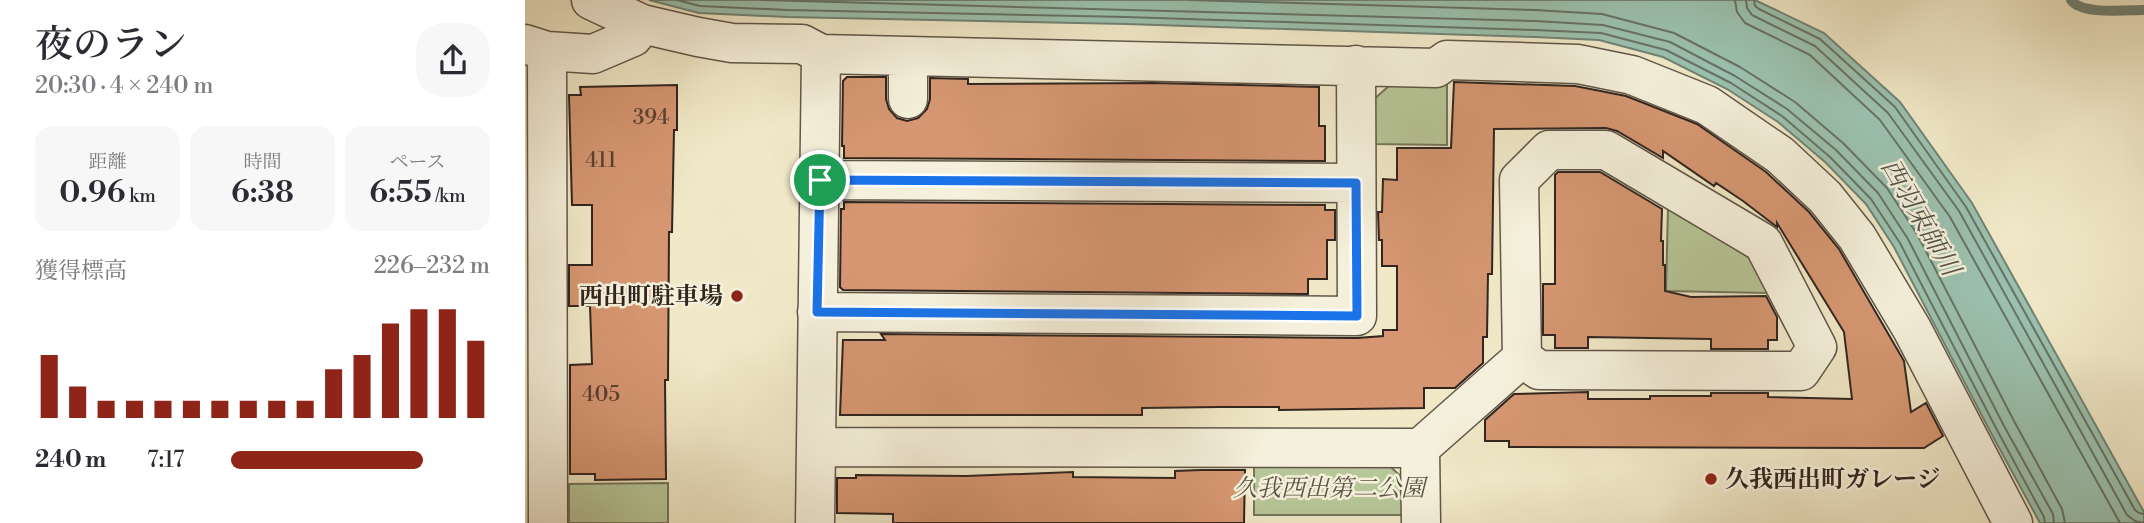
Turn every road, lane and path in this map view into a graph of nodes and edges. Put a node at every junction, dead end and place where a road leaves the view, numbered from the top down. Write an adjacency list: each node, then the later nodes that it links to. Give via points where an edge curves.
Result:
1 (619, 13): 2 (street, via 633,37 593,54); 3 (street, via 698,37 732,43 802,44)
2 (536, 48): 13 (street)
3 (821, 54): 4 (street); 7 (street)
4 (908, 56): 5 (street); 6 (street)
5 (1356, 65): 8 (street); 16 (street, via 1436,68 1447,60 1578,65 1632,75 1707,105 1780,155 1825,197 1857,237 1912,329)
6 (908, 99)
7 (820, 180): 8 (street); 9 (street)
8 (1356, 183): 9 (street, via 1357,316)
9 (817, 312): 11 (street)
10 (1522, 358): 10 (street, via 1539,370 1801,370 1817,347 1763,243 1606,150 1549,150 1519,180); 12 (street)
11 (817, 447): 12 (street); 14 (street)
12 (1420, 449): 15 (street)
13 (548, 523)
14 (815, 523)
15 (1421, 523)
16 (2013, 523)

